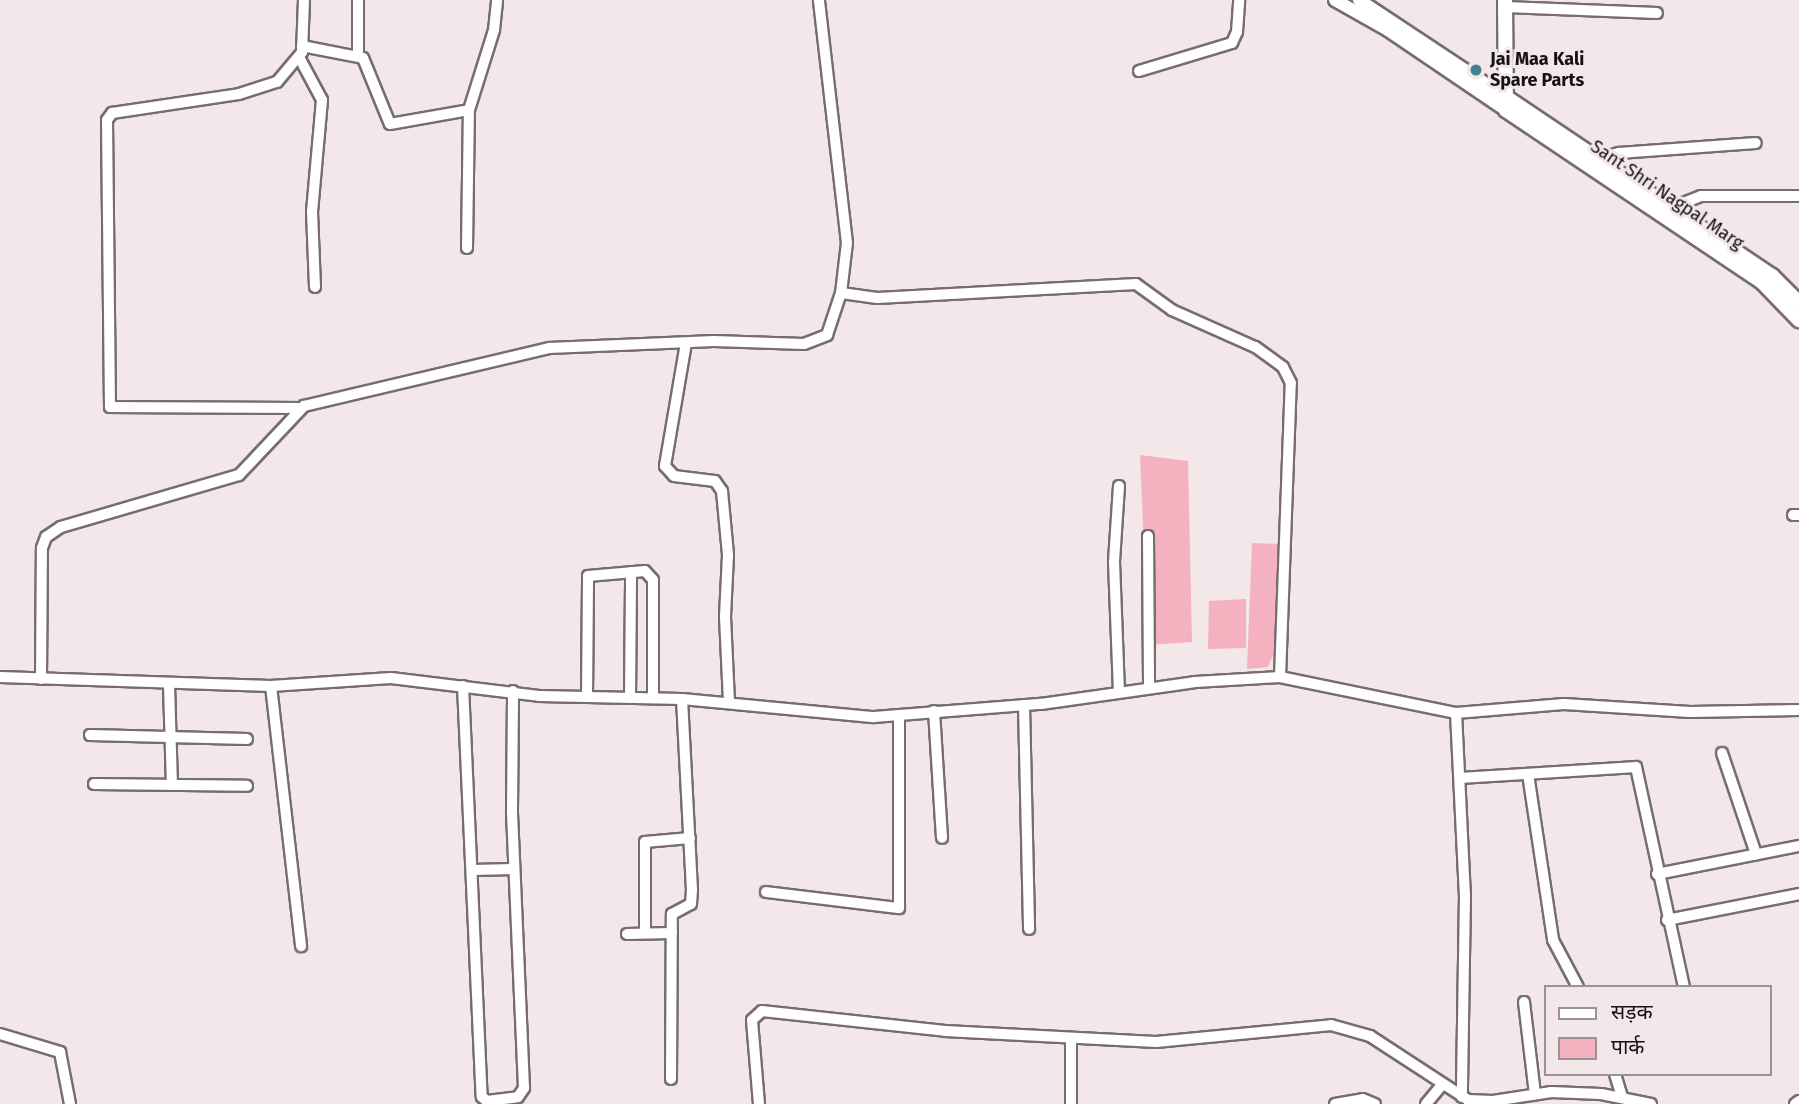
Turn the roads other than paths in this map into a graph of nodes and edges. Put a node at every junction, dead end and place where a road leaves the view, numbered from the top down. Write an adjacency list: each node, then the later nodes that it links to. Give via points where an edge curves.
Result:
1 (304, 0): 10 (street)
2 (358, 0): 11 (street)
3 (498, 0): 15 (street, via 494,30)
4 (820, 0): 22 (street, via 845,210)
5 (1239, 0): 13 (street, via 1237,37 1232,43)
6 (1335, 0): 14 (street, Sant Shri Nagpal Marg)
7 (1359, 0): 14 (street, Sant Shri Nagpal Marg)
8 (1505, 3): 9 (street); 14 (main road)
9 (1657, 13)
10 (302, 46): 11 (street); 12 (street)
11 (358, 54): 15 (street, via 371,71 390,124)
12 (299, 57): 21 (street, via 322,100 312,212); 26 (street, via 271,85 113,113 107,120 110,407)
13 (1139, 71)
14 (1506, 104): 17 (main road, Sant Shri Nagpal Marg); 24 (main road, Sant Shri Nagpal Marg, via 1763,283)
15 (469, 110): 20 (street)
16 (1756, 143): 17 (street, via 1619,153)
17 (1599, 159): 19 (main road, Sant Shri Nagpal Marg)
18 (1799, 196): 19 (street, via 1701,196)
19 (1671, 208): 23 (main road, Sant Shri Nagpal Marg, via 1772,276)
20 (467, 248)
21 (315, 287)
22 (841, 293): 25 (street, via 831,331 819,341); 31 (street, via 890,297 1136,284 1172,310 1255,347 1283,366 1292,383)
23 (1799, 303)
24 (1799, 320)
25 (686, 343): 26 (street, via 549,348); 43 (street, via 664,466 674,476 715,481 722,491 728,555 724,617)
26 (300, 408): 32 (street, via 235,477 61,527 46,537)
27 (1119, 486): 38 (street, via 1114,562)
28 (1148, 536): 36 (street)
29 (631, 572): 39 (street, via 588,576); 40 (street); 41 (street, via 645,571 653,580)
30 (0, 677): 32 (street)
31 (1280, 677): 36 (street); 47 (street)
32 (41, 679): 33 (street)
33 (169, 685): 34 (street); 50 (street)
34 (271, 686): 35 (street, via 375,678); 72 (street)
35 (463, 686): 37 (street); 63 (street)
36 (1149, 688): 38 (street)
37 (513, 691): 39 (street); 62 (street)
38 (1119, 692): 44 (street)
39 (587, 697): 40 (street)
40 (630, 698): 41 (street)
41 (653, 698): 42 (street)
42 (682, 699): 43 (street); 58 (street)
43 (729, 702): 48 (street)
44 (1024, 705): 46 (street); 68 (street)
45 (1799, 710): 47 (street, via 1690,712 1552,704)
46 (934, 711): 48 (street); 59 (street)
47 (1455, 713): 54 (street)
48 (899, 715): 65 (street, via 899,908)
49 (90, 735): 50 (street)
50 (171, 737): 51 (street); 56 (street)
51 (247, 739)
52 (1722, 753): 61 (street)
53 (1528, 774): 54 (street); 64 (street, via 1636,767); 73 (street, via 1553,940)
54 (1461, 778): 82 (street, via 1465,895)
55 (94, 784): 56 (street)
56 (172, 785): 57 (street)
57 (247, 786)
58 (690, 838): 69 (street, via 645,842); 70 (street, via 692,901 672,914)
59 (942, 838)
60 (1799, 846): 61 (street)
61 (1756, 854): 64 (street)
62 (514, 869): 63 (street); 63 (street, via 524,1088 518,1097 486,1101 482,1097)
63 (472, 870)
64 (1657, 874): 67 (street)
65 (766, 892)
66 (1799, 894): 67 (street)
67 (1667, 920): 74 (street)
68 (1029, 929)
69 (645, 933): 70 (street); 71 (street)
70 (672, 933): 79 (street)
71 (627, 934)
72 (300, 946)
73 (1577, 985)
74 (1683, 985)
75 (1524, 1002): 81 (street)
76 (0, 1034): 85 (street, via 60,1052 65,1059)
77 (1071, 1039): 80 (street, via 1168,1042 1331,1025 1370,1036); 86 (street, via 762,1011 752,1020); 87 (street)
78 (1616, 1076): 83 (street)
79 (671, 1079)
80 (1443, 1084): 82 (street); 90 (street)
81 (1535, 1094): 82 (street, via 1493,1101); 83 (street)
82 (1462, 1097)
83 (1622, 1097): 84 (street)
84 (1646, 1103)
85 (70, 1104)
86 (759, 1104)
87 (1071, 1104)
88 (1335, 1104): 89 (street, via 1368,1099)
89 (1375, 1104)
90 (1426, 1104)

